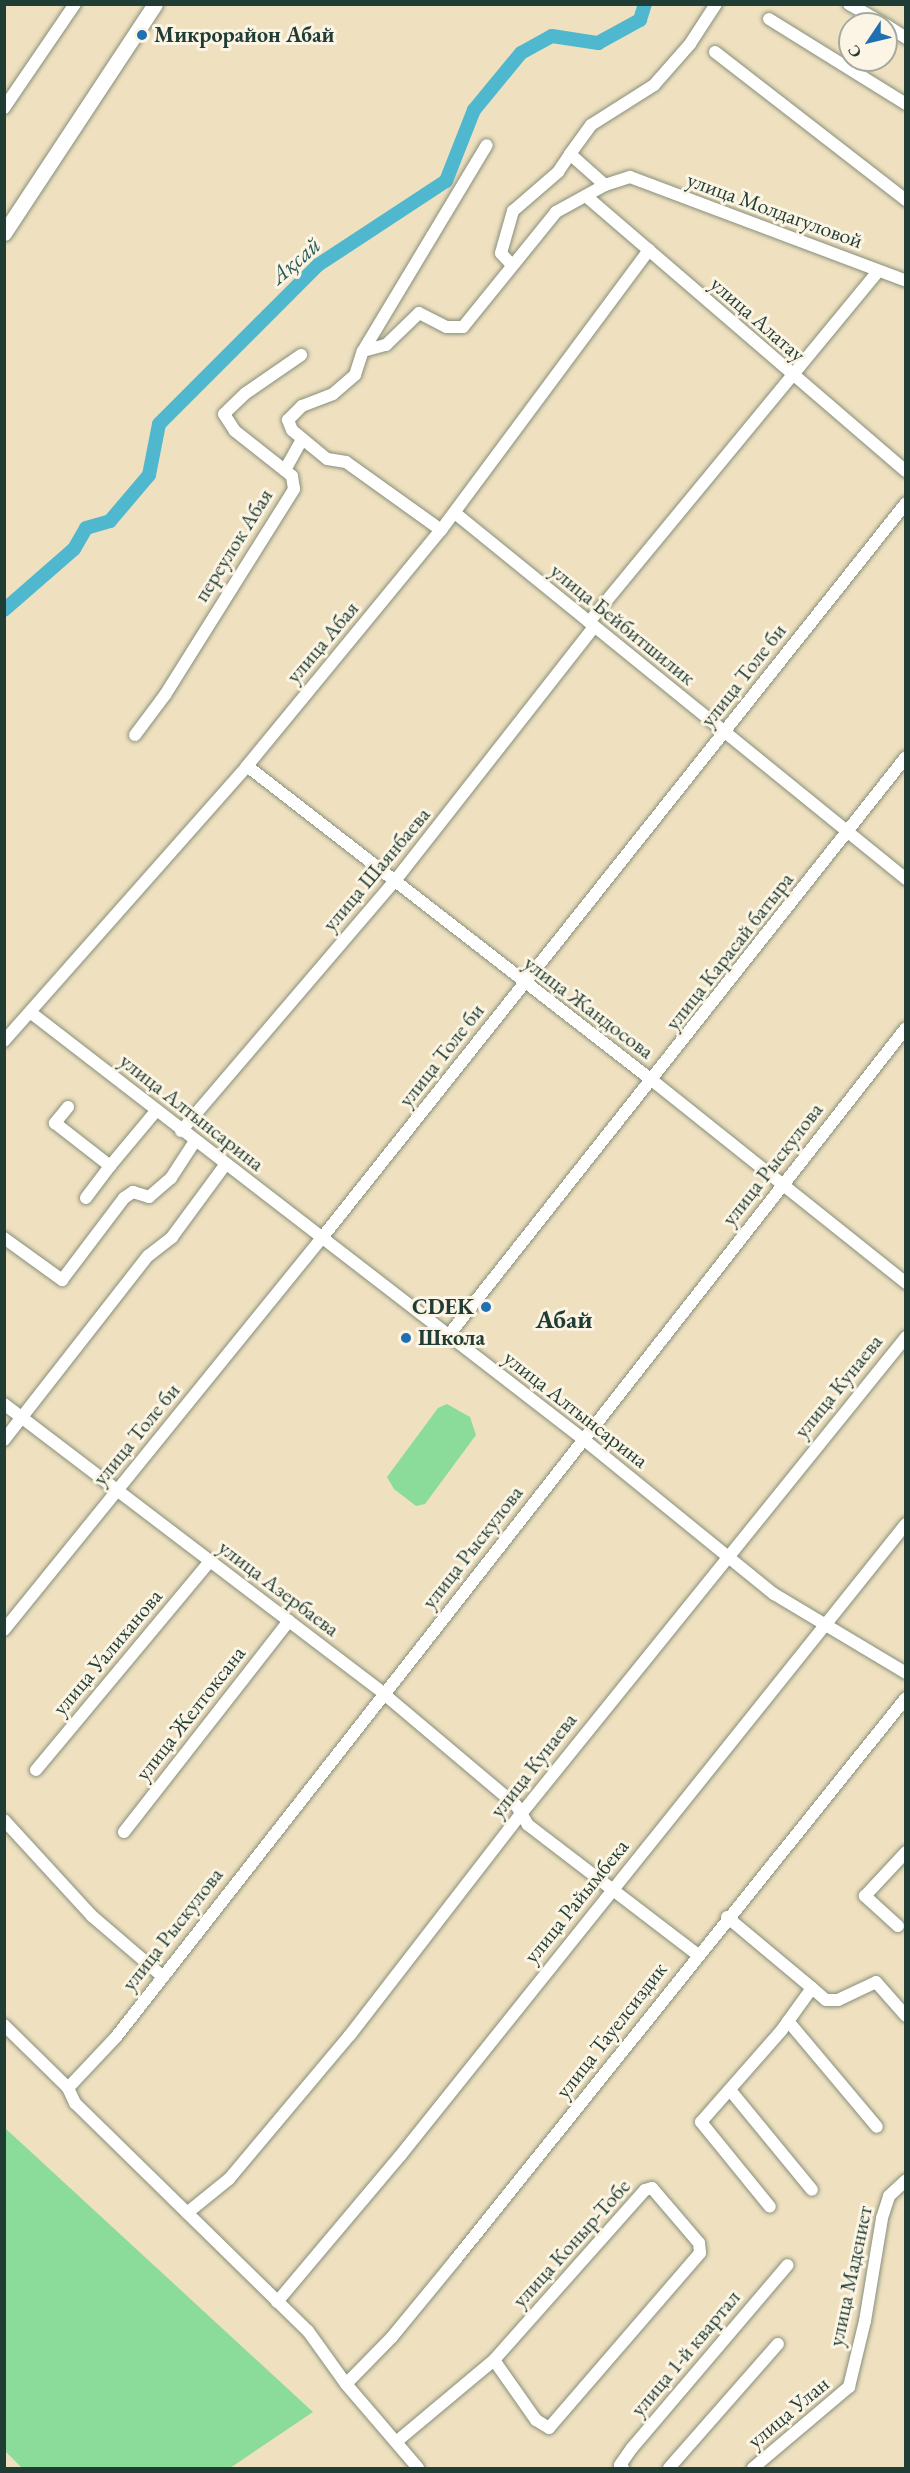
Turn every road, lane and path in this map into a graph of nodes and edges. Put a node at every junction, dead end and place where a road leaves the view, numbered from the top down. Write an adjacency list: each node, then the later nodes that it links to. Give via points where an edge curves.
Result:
1 (75, 4): 9 (street)
2 (155, 4): 15 (main road)
3 (716, 4): 11 (street, via 690,45 654,85 591,125)
4 (849, 4): 5 (street)
5 (863, 12)
6 (769, 19): 8 (street)
7 (716, 52): 14 (street)
8 (906, 104)
9 (4, 108)
10 (487, 145): 20 (street)
11 (570, 154): 12 (street); 17 (street, via 558,172 516,206 501,253)
12 (605, 185): 13 (street); 18 (street, улица Молдагуловой, via 630,177)
13 (586, 196): 16 (street, улица Алатау); 17 (street, via 556,212)
14 (906, 200)
15 (4, 233)
16 (649, 250): 22 (street, улица Алатау); 27 (street, улица Абая)
17 (512, 265): 20 (street, via 463,327 447,327 419,313 386,345)
18 (878, 271): 19 (street, улица Молдагуловой); 22 (street, улица Шаянбаева)
19 (906, 282)
20 (363, 351): 23 (street, via 349,382 292,414 288,425)
21 (301, 355): 24 (street, переулок Абая, via 246,393 224,414 236,431)
22 (792, 377): 25 (street, улица Алатау); 29 (street, улица Шаянбаева)
23 (302, 439): 24 (street); 28 (street, via 327,459 346,462)
24 (285, 470): 31 (street, переулок Абая, via 295,482 294,489 165,695)
25 (906, 471)
26 (906, 503): 30 (street, улица Толе би)
27 (455, 513): 28 (street, улица Абая); 29 (street, улица Бейбитшилик)
28 (441, 530): 33 (street, улица Абая)
29 (592, 625): 30 (street, улица Бейбитшилик); 36 (street, улица Шаянбаева)
30 (724, 734): 34 (street, улица Бейбитшилик); 37 (street, улица Толе би)
31 (135, 735)
32 (906, 758): 34 (street, улица Карасай батыра)
33 (247, 766): 36 (street, улица Жандосова); 38 (street, улица Абая)
34 (848, 835): 35 (street, улица Бейбитшилик); 41 (street, улица Карасай батыра)
35 (906, 879)
36 (394, 882): 37 (street, улица Жандосова); 44 (street, улица Шаянбаева)
37 (524, 984): 41 (street, улица Жандосова); 51 (street, улица Толе би)
38 (30, 1012): 40 (street, улица Абая); 43 (street, улица Алтынсарина)
39 (906, 1028): 48 (street, улица Рыскулова)
40 (4, 1041)
41 (653, 1081): 48 (street, улица Жандосова); 53 (street, улица Карасай батыра)
42 (68, 1107): 47 (street, via 55,1123)
43 (156, 1111): 44 (street, улица Алтынсарина); 47 (street)
44 (181, 1131): 45 (street, улица Алтынсарина)
45 (195, 1141): 46 (street, улица Алтынсарина); 50 (street, via 171,1178 149,1197 133,1192 124,1198 62,1280)
46 (225, 1165): 51 (street, улица Алтынсарина); 56 (street, via 172,1237 148,1256)
47 (110, 1166): 49 (street)
48 (782, 1185): 52 (street, улица Жандосова); 57 (street, улица Рыскулова)
49 (86, 1198)
50 (4, 1238)
51 (321, 1239): 53 (street, улица Алтынсарина); 59 (street, улица Толе би)
52 (906, 1283)
53 (448, 1336): 57 (street, улица Алтынсарина)
54 (906, 1337): 61 (street, улица Кунаева)
55 (4, 1404): 56 (street, улица Азербаева)
56 (23, 1418): 58 (street); 59 (street, улица Азербаева)
57 (582, 1439): 61 (street, улица Алтынсарина); 67 (street, улица Рыскулова)
58 (4, 1440)
59 (116, 1491): 62 (street, улица Азербаева); 65 (street, улица Толе би)
60 (906, 1524): 64 (street, улица Райымбека)
61 (726, 1556): 64 (street, улица Алтынсарина, via 792,1608); 70 (street, улица Кунаева)
62 (210, 1561): 63 (street, улица Азербаева); 69 (street, улица Уалиханова)
63 (289, 1621): 67 (street, улица Азербаева); 72 (street, улица Желтоксана)
64 (824, 1626): 66 (street, улица Алтынсарина); 74 (street, улица Райымбека)
65 (4, 1630)
66 (906, 1673)
67 (384, 1694): 70 (street, улица Азербаева, via 516,1805); 78 (street, улица Рыскулова)
68 (906, 1698): 75 (street, улица Тауелсиздик)
69 (36, 1770)
70 (521, 1814): 74 (street, улица Азербаева, via 528,1826); 89 (street, улица Кунаева, via 350,2035 229,2179)
71 (4, 1820): 78 (street, via 92,1916)
72 (124, 1832)
73 (906, 1852): 76 (street, via 865,1896)
74 (613, 1888): 77 (street, улица Азербаева); 91 (street, улица Райымбека, via 400,2156)
75 (727, 1917): 77 (street, улица Тауелсиздик); 79 (street)
76 (898, 1926)
77 (698, 1954): 94 (street, улица Тауелсиздик, via 456,2259 392,2337)
78 (162, 1976): 83 (street, улица Рыскулова, via 116,2037)
79 (812, 1988): 80 (street, via 826,2000 838,2000 876,1982); 81 (street)
80 (906, 2016)
81 (788, 2021): 84 (street); 85 (street)
82 (4, 2025): 83 (street)
83 (68, 2088): 89 (street, via 75,2103)
84 (730, 2090): 87 (street); 88 (street, via 701,2122)
85 (877, 2127)
86 (906, 2180): 95 (street, улица Мадениет, via 889,2196 882,2218 865,2321)
87 (812, 2190)
88 (770, 2207)
89 (187, 2213): 91 (street)
90 (788, 2265): 98 (street, улица 1-й квартал, via 632,2448 620,2465)
91 (277, 2302): 94 (street, via 308,2331)
92 (778, 2344): 99 (street)
93 (494, 2360): 93 (street, улица Коныр-Тобе, via 645,2190 652,2188 699,2243 700,2253 549,2428 536,2420); 96 (street, улица Коныр-Тобе)
94 (346, 2384): 96 (street)
95 (849, 2387): 100 (street, улица Улан)
96 (396, 2442): 97 (street)
97 (418, 2469)
98 (623, 2469)
99 (669, 2469)
100 (753, 2469)

